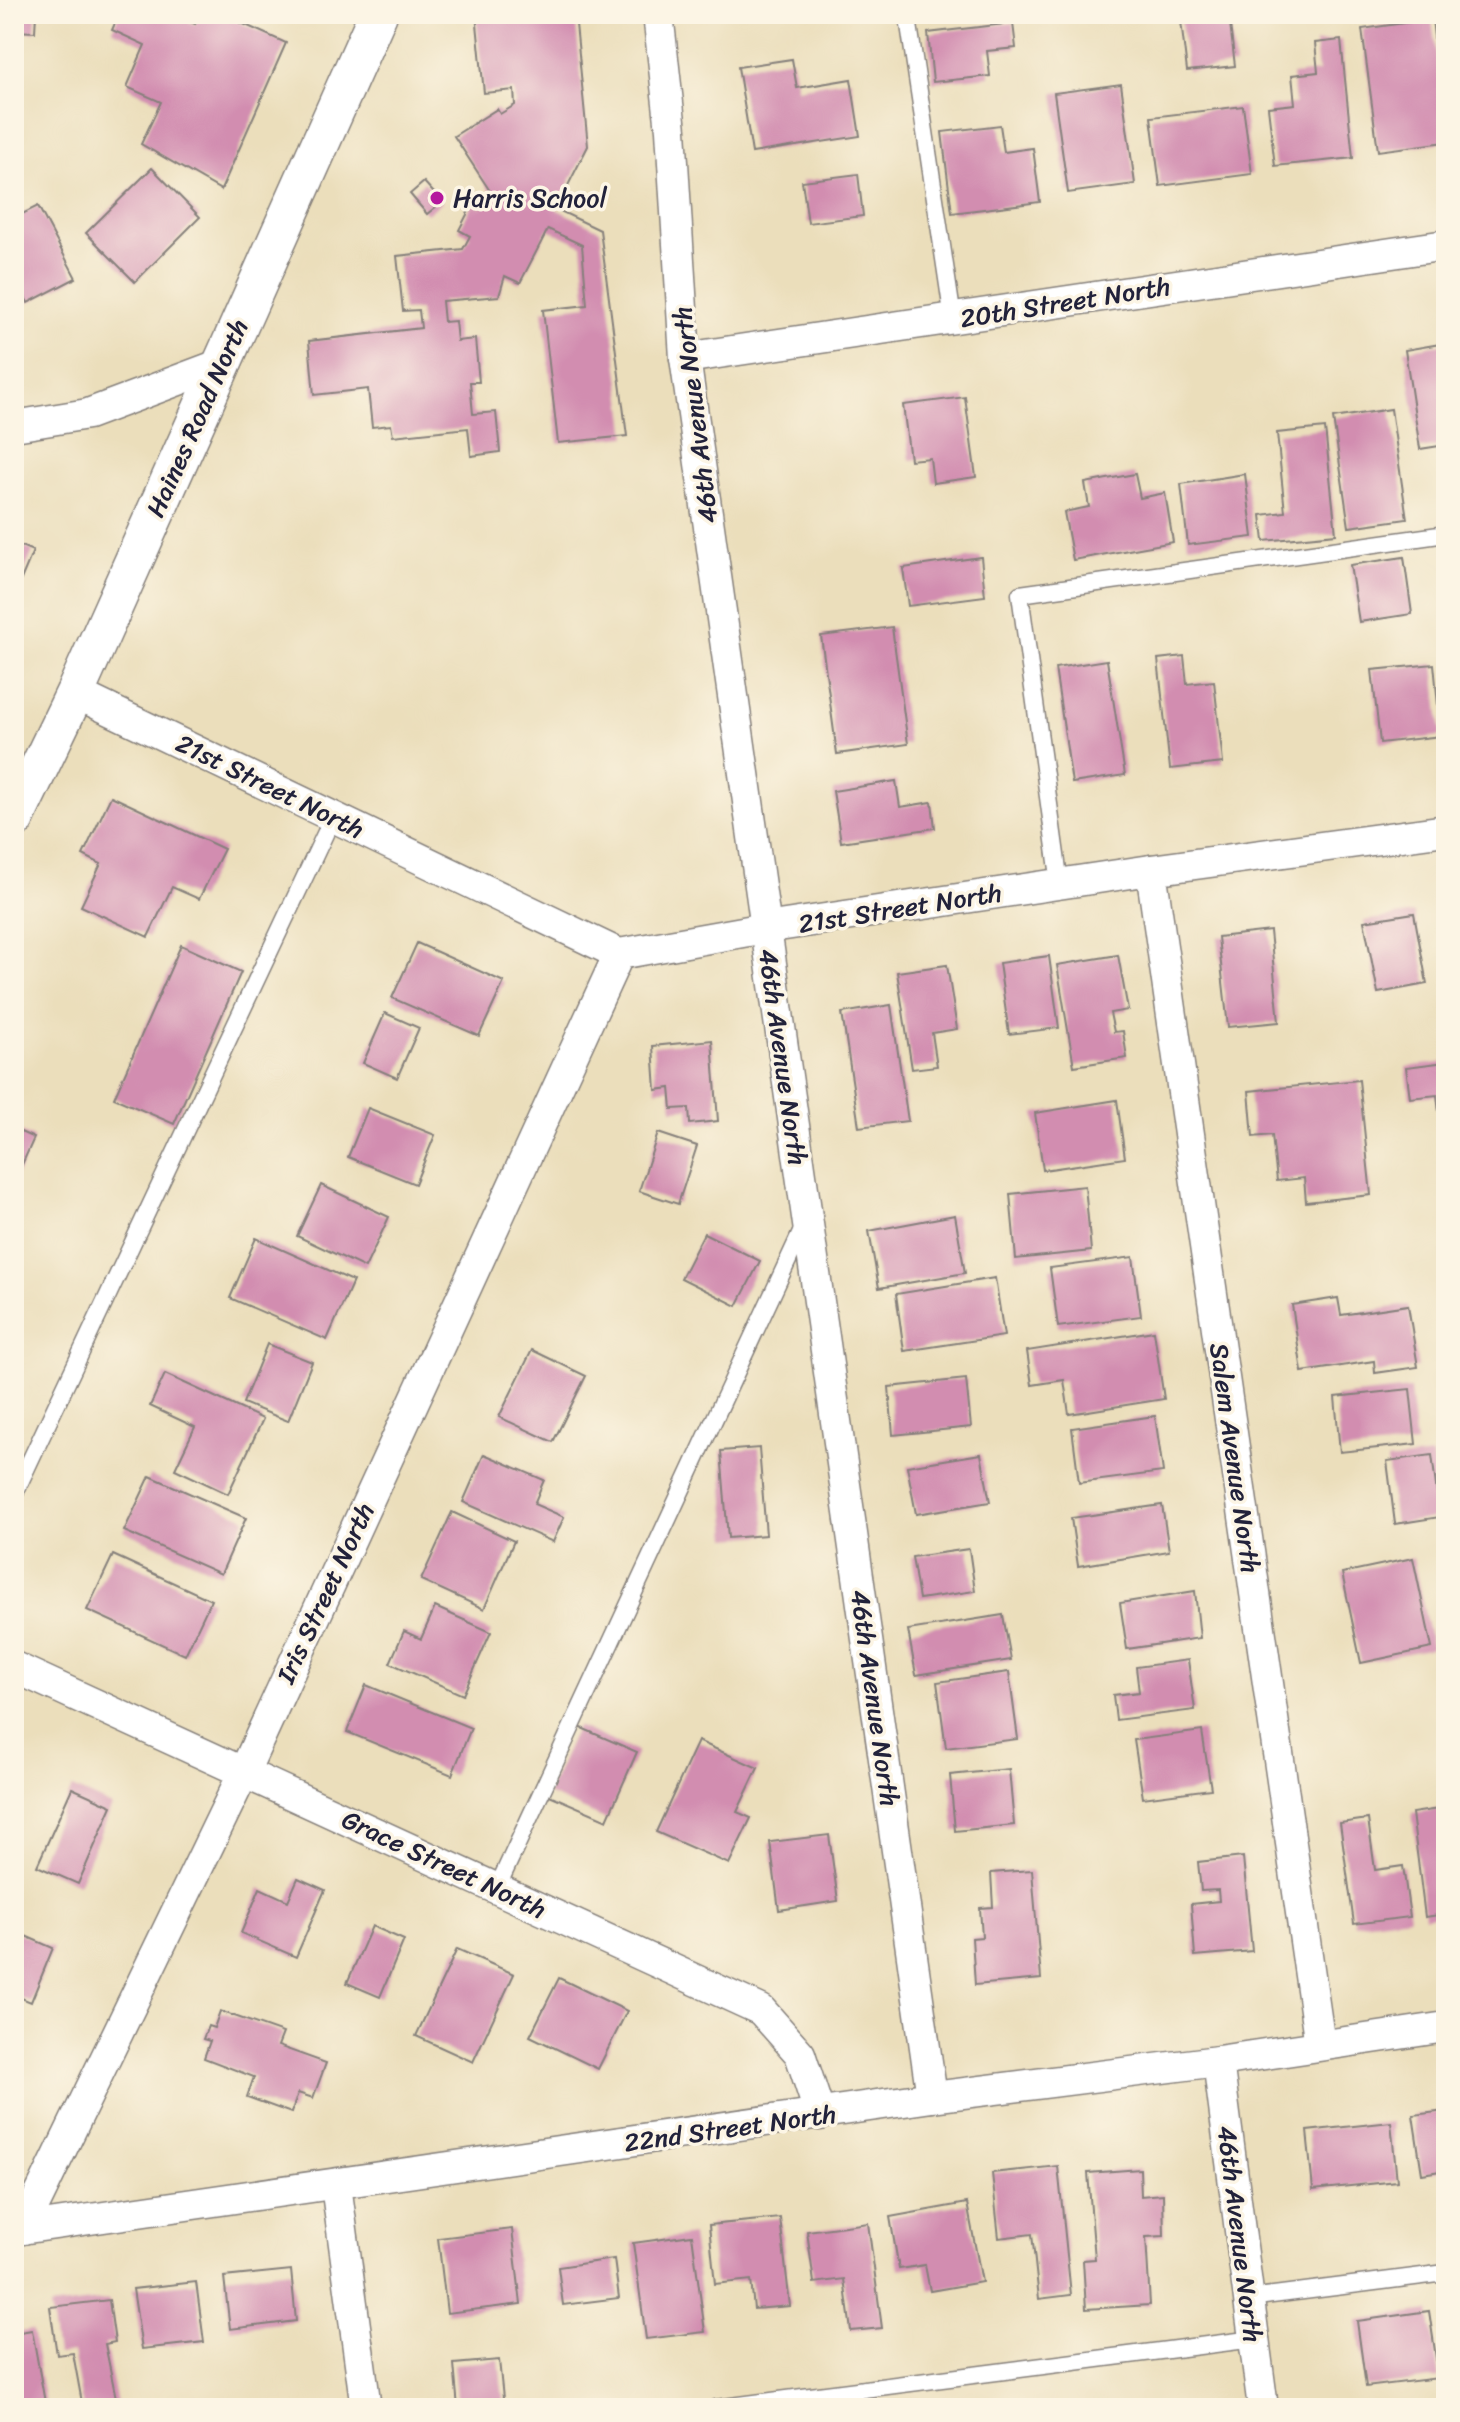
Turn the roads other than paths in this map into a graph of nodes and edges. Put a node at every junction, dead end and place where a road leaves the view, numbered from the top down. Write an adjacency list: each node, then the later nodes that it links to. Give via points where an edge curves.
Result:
1 (378, 14): 7 (street, Haines Road North)
2 (658, 14): 6 (street, 46th Avenue North)
3 (936, 14): 5 (lane, via 908,18)
4 (1446, 245): 5 (street, 20th Street North)
5 (953, 319): 6 (street, 20th Street North)
6 (685, 358): 16 (street, 46th Avenue North)
7 (221, 364): 8 (street, via 88,414); 10 (street, Haines Road North)
8 (14, 426)
9 (1446, 534): 15 (lane, via 1020,594)
10 (75, 693): 11 (street, 21st Street North); 12 (street, Haines Road North)
11 (333, 817): 17 (street, 21st Street North); 19 (lane)
12 (14, 820)
13 (1446, 830): 14 (street, 21st Street North)
14 (1151, 870): 15 (street, 21st Street North); 24 (street, Salem Avenue North)
15 (1060, 884): 16 (street, 21st Street North)
16 (765, 928): 17 (street, 21st Street North); 18 (street, 46th Avenue North)
17 (619, 954): 21 (street, Iris Street North)
18 (807, 1221): 22 (lane); 26 (street, 46th Avenue North)
19 (14, 1495)
20 (14, 1667): 21 (street, Grace Street North)
21 (244, 1772): 22 (street, Grace Street North); 29 (street, Iris Street North)
22 (497, 1888): 27 (street, Grace Street North, via 761,2010 800,2054)
23 (1446, 2027): 24 (street, 22nd Street North)
24 (1320, 2045): 25 (street, 22nd Street North)
25 (1218, 2061): 26 (street, 22nd Street North); 31 (street, 46th Avenue North)
26 (932, 2097): 27 (street, 22nd Street North)
27 (820, 2115): 28 (street, 22nd Street North)
28 (336, 2185): 29 (street, 22nd Street North); 33 (street)
29 (19, 2229)
30 (1446, 2273): 31 (lane)
31 (1249, 2298): 32 (street, 46th Avenue North)
32 (1254, 2339): 34 (lane); 35 (street, 46th Avenue North)
33 (366, 2408)
34 (716, 2408)
35 (1263, 2408)

